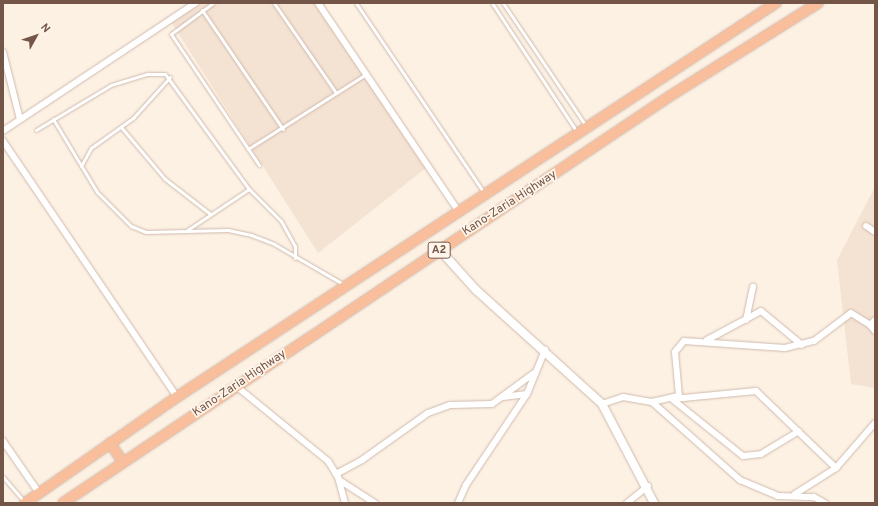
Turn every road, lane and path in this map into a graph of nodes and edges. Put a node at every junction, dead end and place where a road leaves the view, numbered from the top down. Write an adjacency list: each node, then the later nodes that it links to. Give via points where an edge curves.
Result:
1 (196, 3): 15 (street)
2 (213, 3): 10 (lane)
3 (274, 3): 14 (lane)
4 (318, 3): 12 (street)
5 (356, 3): 28 (lane)
6 (492, 3): 22 (lane)
7 (504, 3): 17 (lane)
8 (776, 3): 17 (highway, Kano-Zaria Highway / A2)
9 (818, 3): 34 (highway, Kano-Zaria Highway / A2, via 735,54)
10 (202, 10): 19 (lane); 24 (lane, via 171,34)
11 (3, 52): 15 (street)
12 (366, 74): 14 (lane); 29 (street)
13 (170, 77): 16 (lane, via 154,72 111,85); 18 (lane); 27 (lane)
14 (336, 93): 19 (lane)
15 (20, 119): 21 (street)
16 (53, 119): 20 (lane); 26 (lane)
17 (586, 126): 22 (highway, Kano-Zaria Highway / A2)
18 (121, 127): 26 (lane, via 91,148); 30 (lane, via 165,178)
19 (283, 128): 24 (lane)
20 (36, 130)
21 (3, 131)
22 (577, 132): 28 (highway, Kano-Zaria Highway / A2)
23 (3, 141): 48 (street)
24 (248, 149): 25 (lane)
25 (259, 165)
26 (81, 166): 32 (lane, via 97,192 131,226 146,232)
27 (249, 189): 30 (lane); 35 (lane, via 281,222 293,241)
28 (485, 194): 29 (highway, Kano-Zaria Highway / A2)
29 (459, 212): 36 (highway, Kano-Zaria Highway / A2)
30 (209, 213): 32 (lane)
31 (866, 226): 33 (street)
32 (186, 231): 35 (lane, via 228,230 274,244)
33 (875, 232)
34 (440, 250): 44 (street, via 476,290); 46 (highway, Kano-Zaria Highway / A2)
35 (295, 258): 36 (lane)
36 (346, 286): 48 (highway, Kano-Zaria Highway / A2)
37 (753, 287): 38 (street)
38 (746, 320): 42 (street); 43 (street, via 764,312)
39 (875, 320): 40 (street)
40 (870, 325): 41 (street); 43 (street, via 855,314 846,314)
41 (875, 331)
42 (705, 341): 43 (street, via 785,348); 50 (street, via 678,344 675,352 679,396)
43 (802, 346)
44 (545, 350): 45 (street); 52 (street)
45 (534, 373): 47 (street); 49 (street)
46 (236, 386): 57 (highway, Kano-Zaria Highway / A2); 60 (street, via 322,456)
47 (527, 394): 49 (street); 68 (street, via 466,485)
48 (177, 396): 56 (highway, Kano-Zaria Highway / A2)
49 (503, 397): 60 (street, via 485,406 460,404 435,409 408,424)
50 (672, 399): 51 (street); 54 (street, via 719,398 749,390); 54 (street, via 743,456 761,454)
51 (652, 402): 52 (street, via 623,397); 63 (street, via 740,480 778,496)
52 (602, 404): 61 (street)
53 (875, 423): 58 (street)
54 (799, 431): 58 (street)
55 (3, 441): 62 (street)
56 (110, 443): 57 (highway); 62 (highway, Kano-Zaria Highway / A2)
57 (123, 462): 65 (highway, Kano-Zaria Highway / A2)
58 (836, 468): 63 (street)
59 (3, 477): 64 (lane)
60 (338, 477): 66 (street); 67 (street)
61 (648, 486): 69 (street); 70 (street)
62 (39, 493): 64 (highway, Kano-Zaria Highway / A2)
63 (795, 494): 71 (street, via 814,497)
64 (25, 503)
65 (63, 503)
66 (345, 503)
67 (375, 503)
68 (458, 503)
69 (627, 503)
70 (654, 503)
71 (825, 503)

